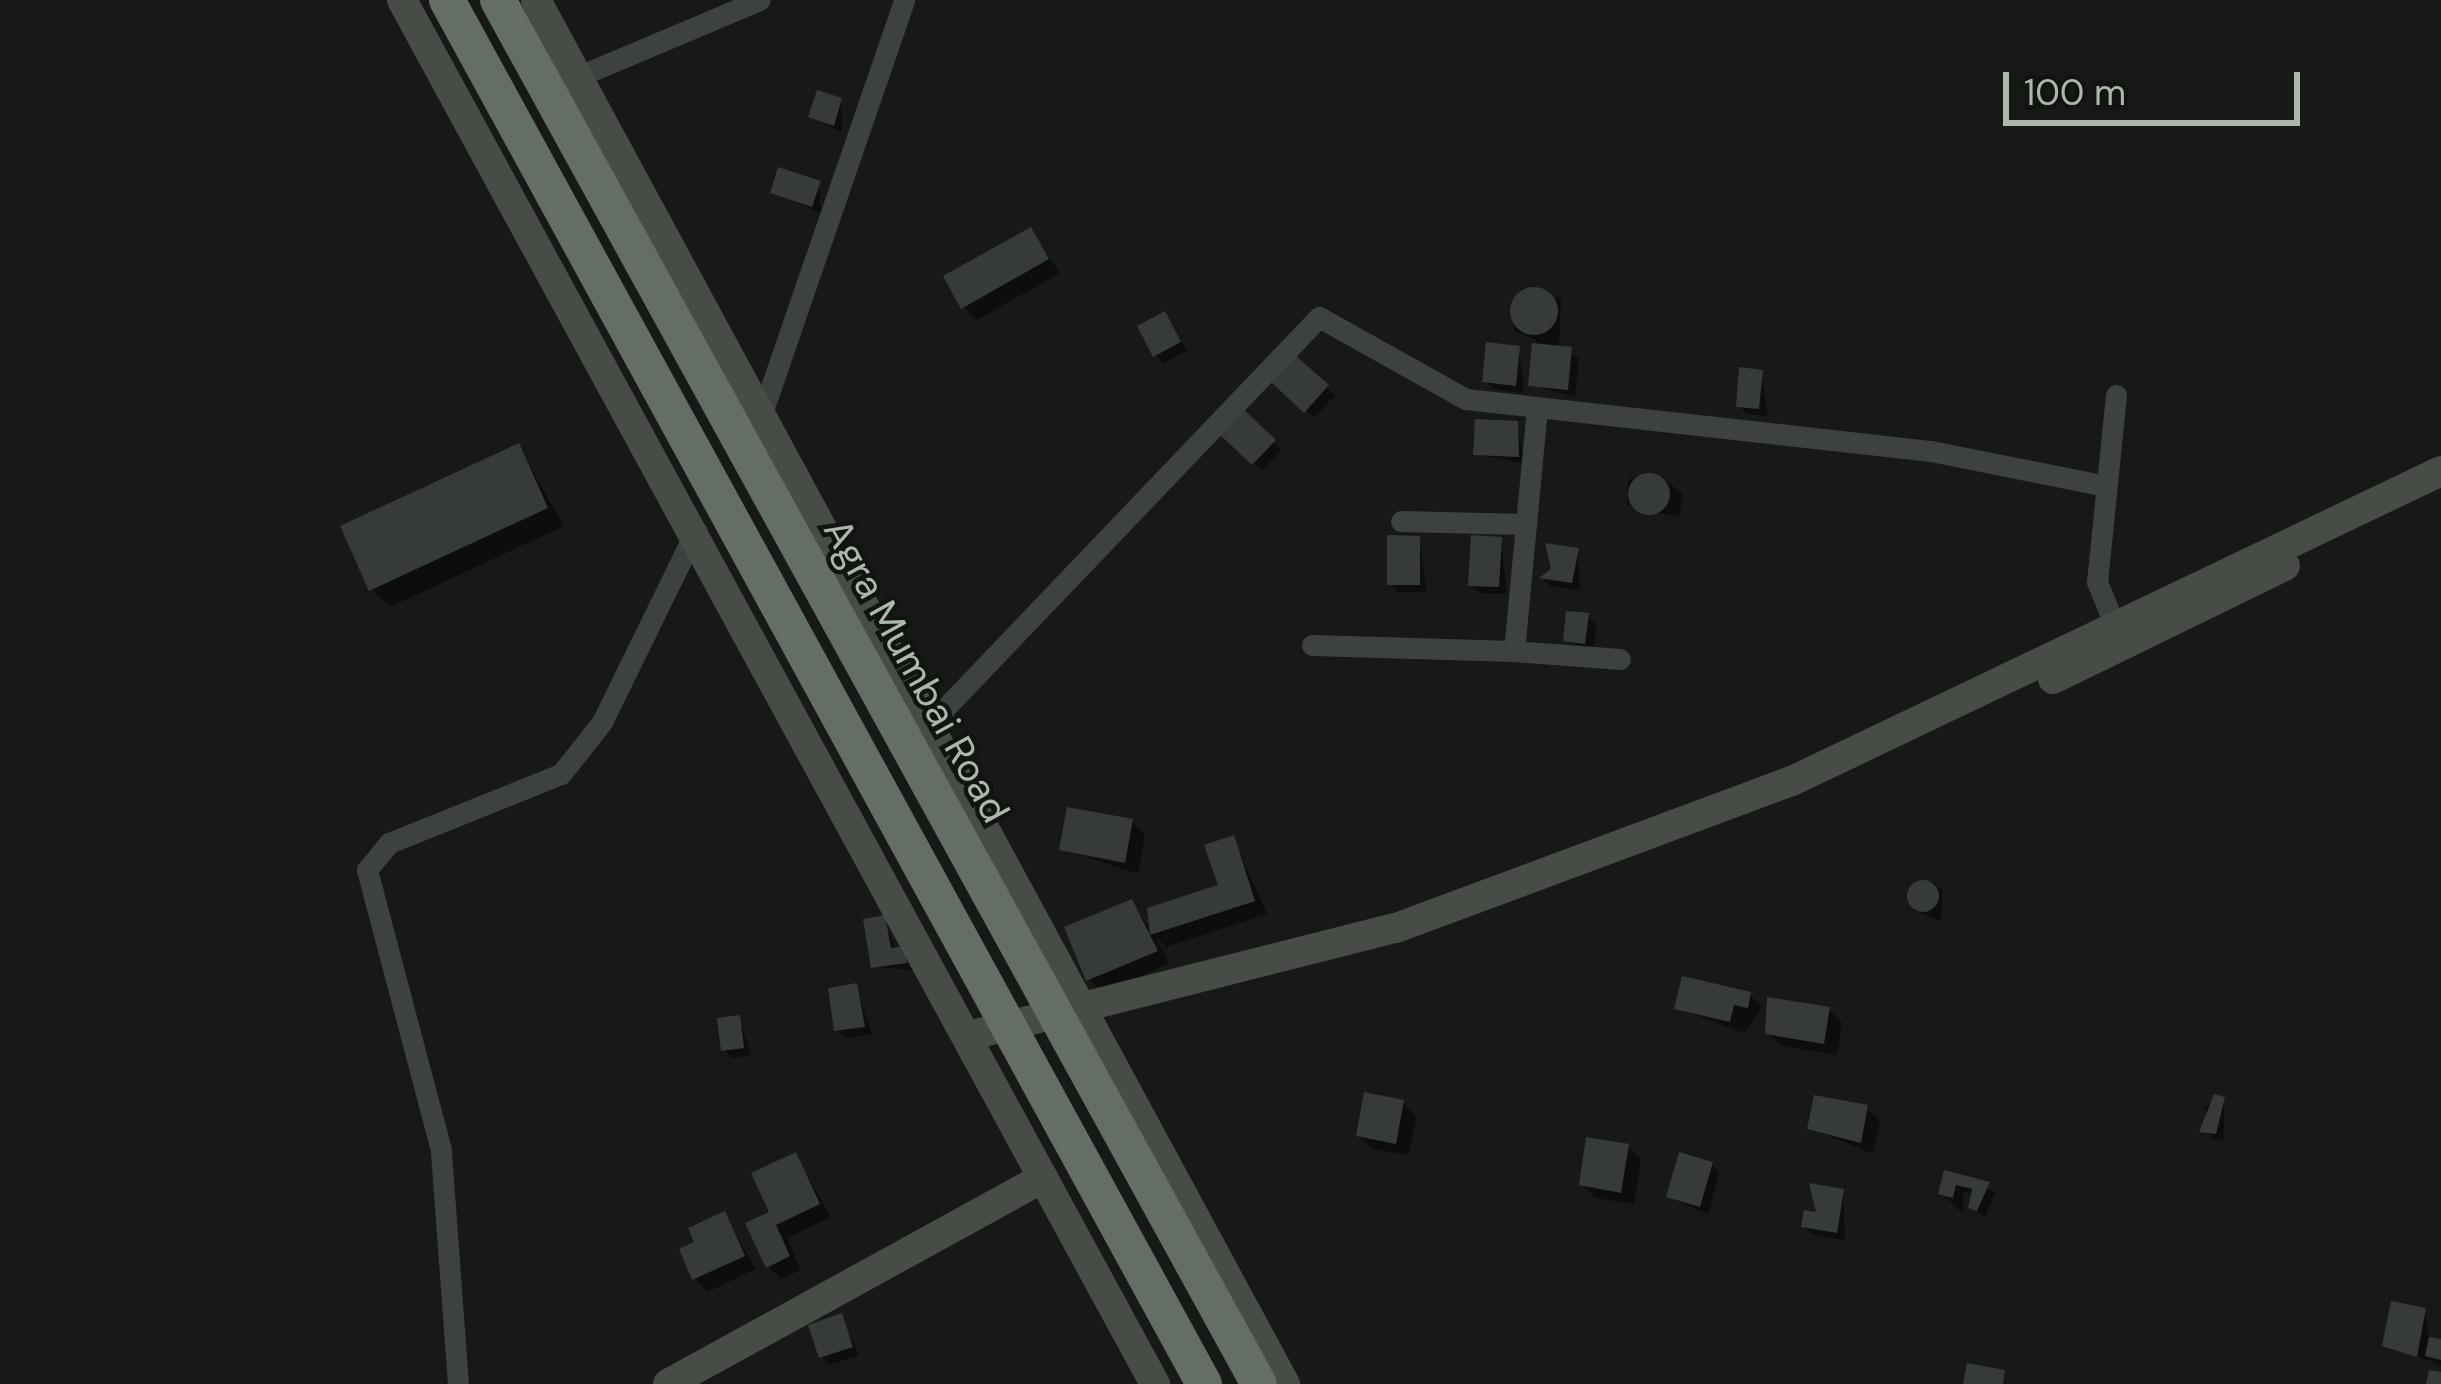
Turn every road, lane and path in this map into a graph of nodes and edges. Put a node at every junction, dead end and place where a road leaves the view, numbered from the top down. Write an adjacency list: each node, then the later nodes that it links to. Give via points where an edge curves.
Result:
1 (402, 0): 16 (street)
2 (447, 0): 23 (highway)
3 (498, 0): 22 (highway, Agra Mumbai Road)
4 (536, 0): 7 (street)
5 (759, 0): 7 (street)
6 (904, 0): 10 (street)
7 (577, 77): 10 (street)
8 (2116, 395): 12 (street)
9 (1537, 408): 12 (street, via 1931,451); 15 (street); 21 (street, via 1438,392 1334,316 1319,316)
10 (759, 421): 21 (street)
11 (2441, 471): 17 (street)
12 (2101, 485): 17 (street, via 2097,582)
13 (2441, 490): 22 (street, via 1795,802 1397,944)
14 (1400, 521): 15 (street)
15 (1526, 524): 19 (street)
16 (698, 526): 23 (street); 25 (street, via 602,722 561,774 389,843 367,870 441,1150 444,1307)
17 (2116, 626): 22 (street, via 1792,781 1396,928)
18 (1312, 645): 19 (street)
19 (1514, 651): 20 (street)
20 (1620, 659)
21 (927, 727): 22 (street)
22 (1074, 1019): 23 (street); 29 (highway, Agra Mumbai Road); 30 (street)
23 (990, 1041): 24 (street); 28 (highway)
24 (1043, 1178): 26 (street); 27 (street)
25 (458, 1384)
26 (668, 1384)
27 (1155, 1384)
28 (1204, 1384)
29 (1259, 1384)
30 (1285, 1384)

